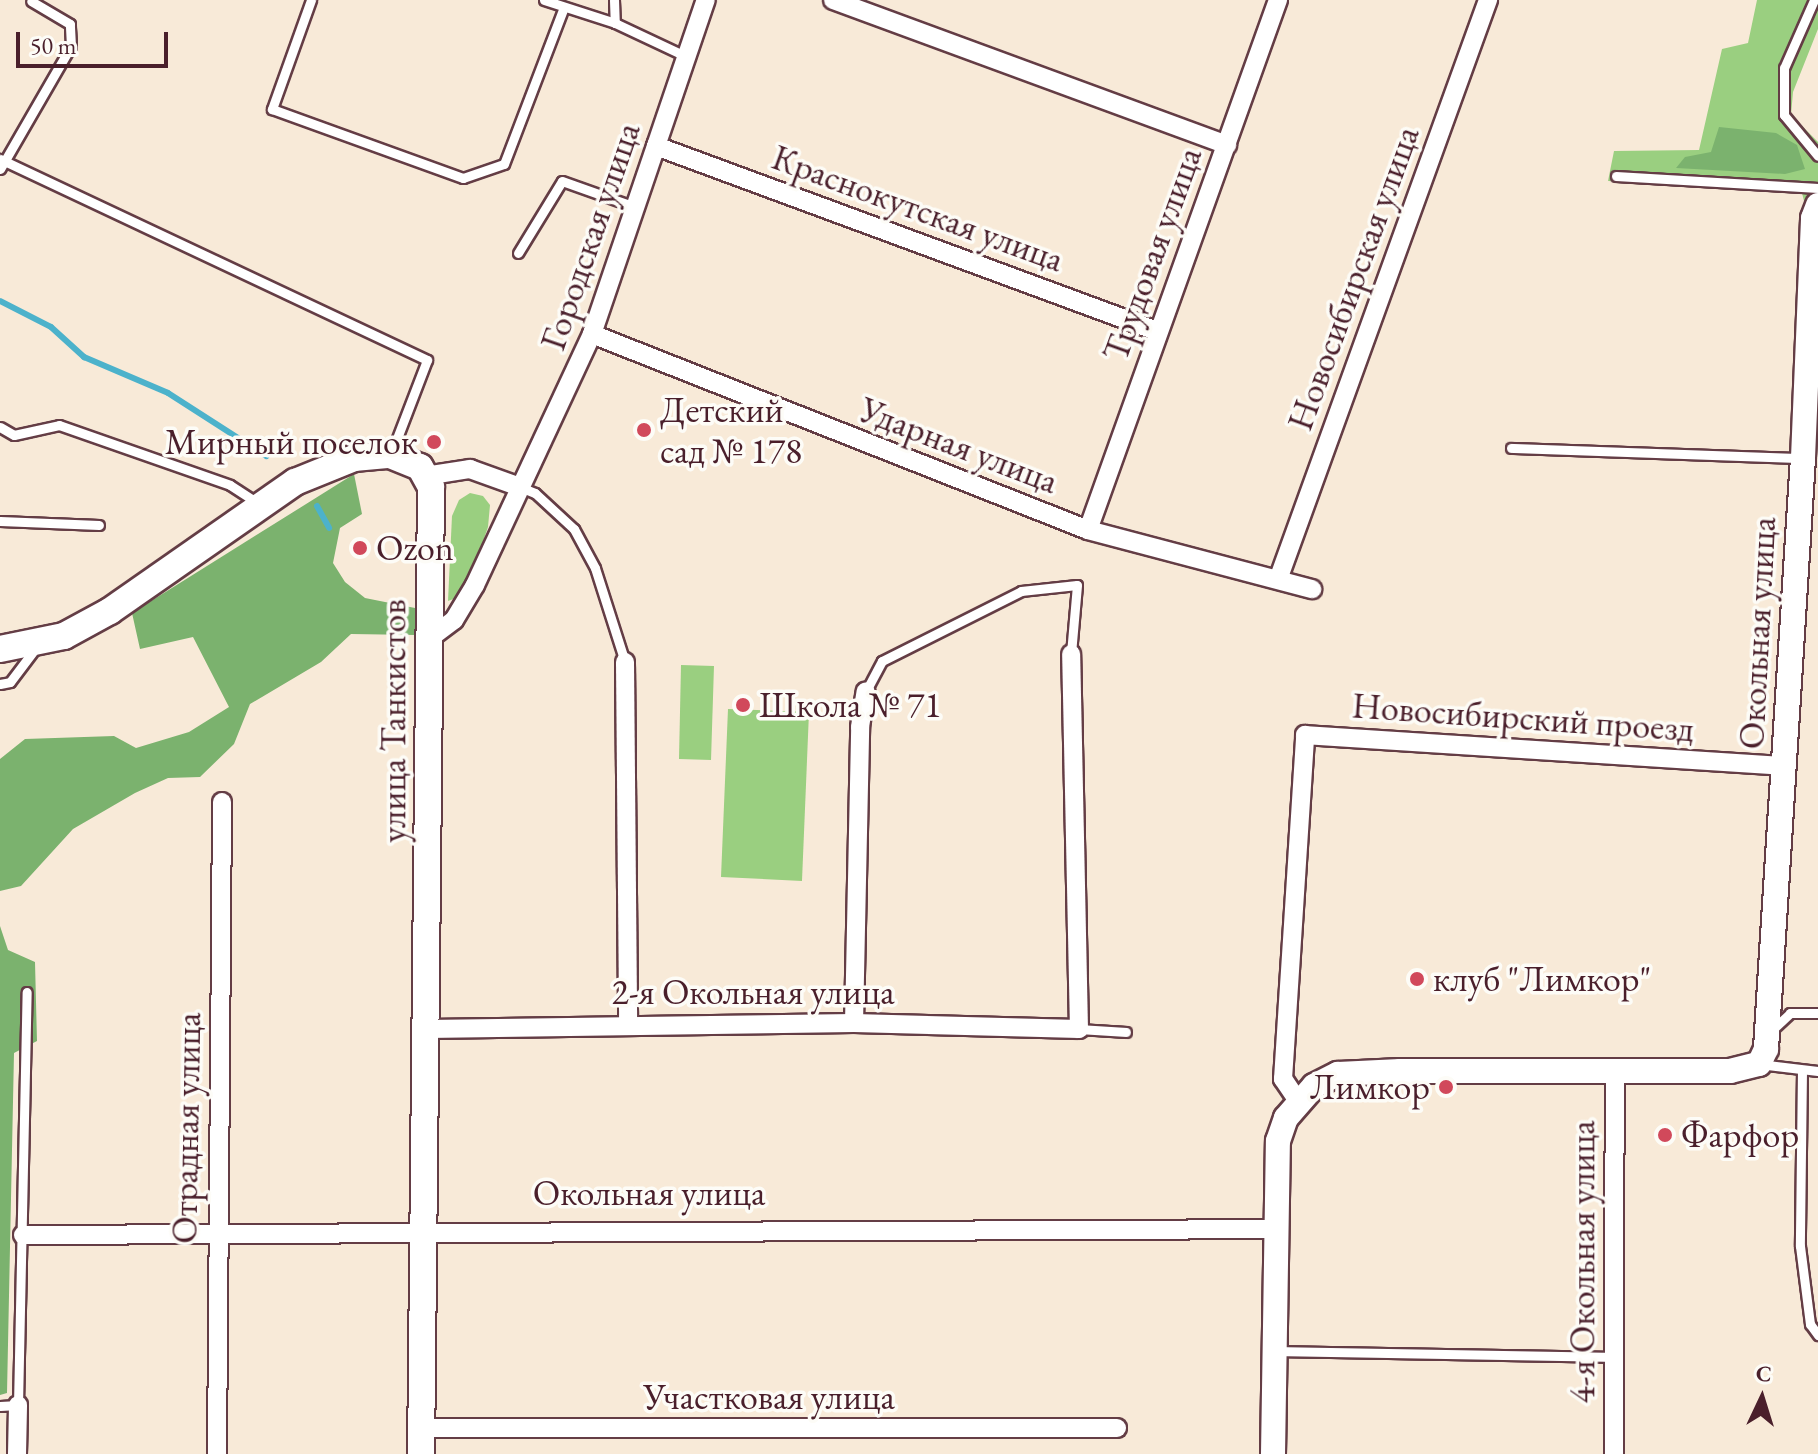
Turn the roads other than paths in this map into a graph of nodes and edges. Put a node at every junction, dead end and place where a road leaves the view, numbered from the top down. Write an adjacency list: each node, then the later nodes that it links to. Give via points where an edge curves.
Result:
1 (311, 0): 10 (lane, via 272,109 463,178 504,164)
2 (544, 0): 10 (lane)
3 (614, 0): 11 (lane)
4 (706, 0): 12 (street, Городская улица)
5 (833, 0): 13 (street)
6 (1278, 0): 13 (street, Трудовая улица)
7 (1488, 0): 34 (street, Новосибирская улица)
8 (1814, 0): 15 (lane, via 1784,68 1784,115)
9 (31, 1): 16 (lane, via 70,24 71,46)
10 (564, 7): 11 (lane)
11 (615, 23): 12 (lane)
12 (685, 56): 14 (street, Городская улица)
13 (1227, 145): 22 (street, Трудовая улица)
14 (656, 146): 20 (street, Городская улица); 22 (street, Краснокутская улица)
15 (1818, 156)
16 (1, 163): 26 (lane, via 427,360)
17 (1616, 176): 18 (lane)
18 (1818, 188)
19 (1818, 205): 27 (street, Окольная улица, via 1813,218)
20 (635, 207): 21 (lane, via 562,181); 23 (street, Городская улица)
21 (518, 253)
22 (1157, 331): 33 (street, Трудовая улица)
23 (592, 334): 29 (street, Городская улица); 33 (street, Ударная улица)
24 (0, 427): 30 (lane, via 14,435 59,425 230,485)
25 (1511, 448): 27 (lane)
26 (390, 455): 28 (main road, via 420,467); 30 (main road, via 354,458 295,482)
27 (1803, 458): 43 (street, Окольная улица)
28 (425, 476): 29 (street, via 470,469); 36 (main road, улица Танкистов, via 431,487)
29 (520, 487): 36 (street, Городская улица, via 454,620); 40 (lane, via 535,493 574,529 595,568)
30 (261, 505): 37 (main road, via 110,611)
31 (0, 521): 32 (lane)
32 (99, 525)
33 (1088, 530): 34 (street, Ударная улица)
34 (1279, 577): 35 (street, Ударная улица)
35 (1312, 589)
36 (430, 638): 49 (main road, улица Танкистов)
37 (40, 643): 38 (main road); 41 (lane, via 10,682)
38 (0, 649)
39 (1071, 654): 42 (lane, via 1077,585 1021,591 882,661); 50 (street)
40 (625, 662): 47 (street)
41 (0, 684)
42 (866, 691): 48 (street, via 860,727)
43 (1785, 766): 52 (street, Окольная улица); 57 (street, Новосибирский проезд, via 1305,735 1283,1079)
44 (222, 802): 60 (street, Отрадная улица)
45 (27, 992): 61 (lane)
46 (1818, 1013): 52 (lane, via 1790,1013)
47 (628, 1023): 48 (street, 2-я Окольная улица); 49 (street, 2-я Окольная улица)
48 (854, 1023): 50 (street, 2-я Окольная улица)
49 (427, 1029): 59 (main road, улица Танкистов)
50 (1079, 1029): 51 (lane)
51 (1126, 1032)
52 (1771, 1032): 53 (street, Окольная улица)
53 (1759, 1064): 54 (lane); 55 (street, via 1730,1071)
54 (1802, 1070): 56 (lane); 62 (lane, via 1800,1246 1810,1324)
55 (1615, 1071): 57 (street, via 1338,1074); 64 (street, 4-я Окольная улица)
56 (1818, 1071)
57 (1298, 1101): 58 (street, via 1278,1141)
58 (1275, 1229): 59 (street, Окольная улица); 63 (street)
59 (423, 1232): 60 (street, Окольная улица); 67 (main road, улица Танкистов)
60 (218, 1233): 61 (street, Окольная улица); 69 (street, Отрадная улица)
61 (23, 1235): 65 (lane)
62 (1818, 1335)
63 (1274, 1351): 64 (lane); 70 (street)
64 (1614, 1357): 71 (street, 4-я Окольная улица)
65 (9, 1406): 68 (street)
66 (1117, 1428): 67 (street, Участковая улица)
67 (421, 1441)
68 (17, 1454)
69 (217, 1454)
70 (1273, 1454)
71 (1614, 1454)

